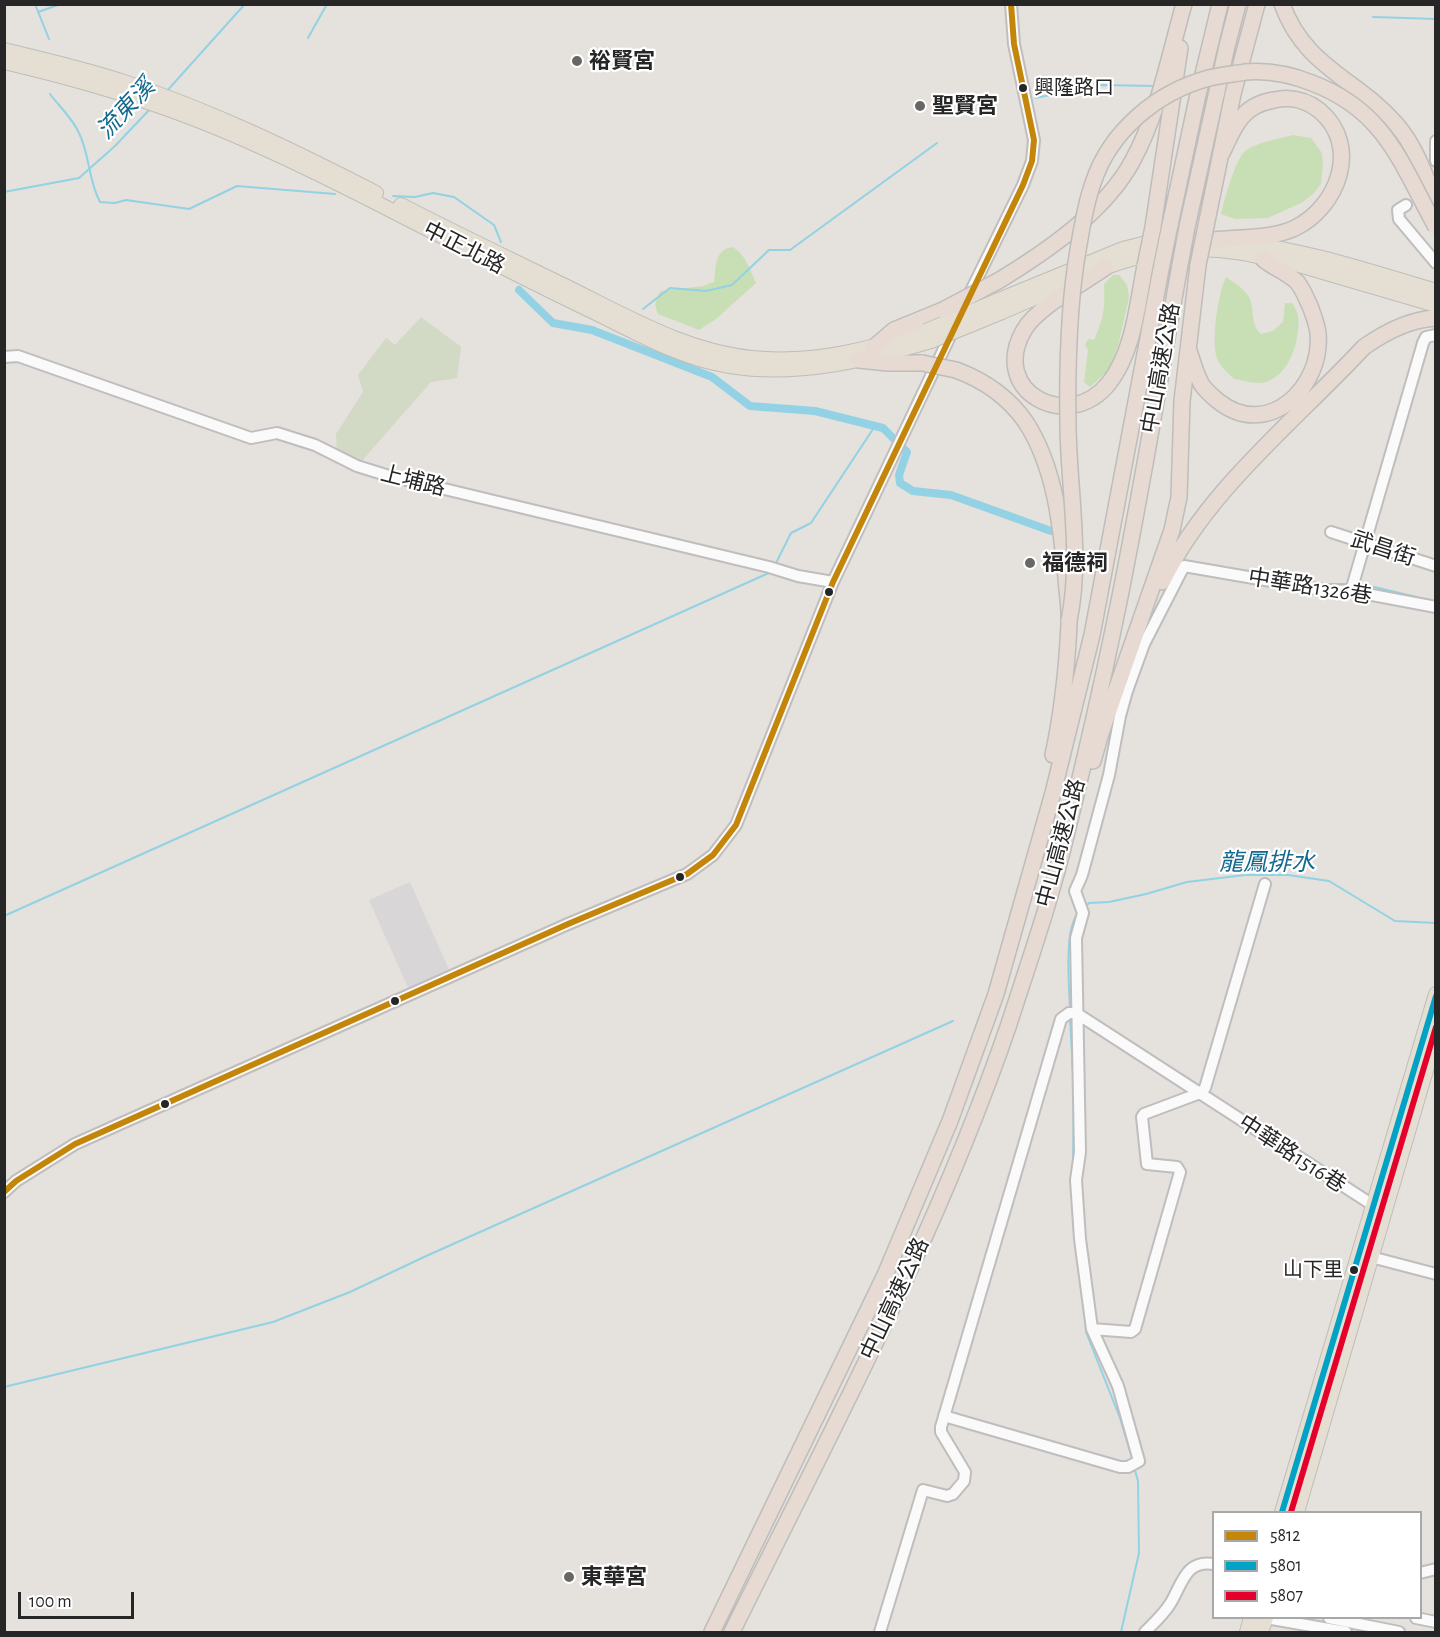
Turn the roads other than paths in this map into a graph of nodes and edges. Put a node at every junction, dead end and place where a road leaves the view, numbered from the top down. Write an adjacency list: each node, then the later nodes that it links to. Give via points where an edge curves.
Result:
1 (1011, 4): 34 (street, via 1014,44 1034,140 1032,160)
2 (1184, 4): 27 (highway, bridge, via 1146,130 1132,161 1102,201 1020,268 943,310 894,330)
3 (1190, 4): 20 (highway, bridge, via 1179,50 1153,227 1128,346 1101,392 1077,403 1055,406 1038,400 1024,389 1015,366 1024,328 1048,305)
4 (1220, 4): 39 (highway, 中山高速公路, bridge, via 1162,264 1092,635)
5 (1238, 4): 40 (highway, 中山高速公路, bridge, via 1187,227 1116,614)
6 (1257, 4): 12 (highway)
7 (1282, 4): 14 (highway, via 1311,53 1397,125 1418,158)
8 (4, 50): 10 (main road, 中正北路, via 81,68 148,90)
9 (4, 62): 10 (main road, 中正北路)
10 (174, 106): 27 (main road, 中正北路, via 286,147 647,327 690,344 764,359); 30 (main road, 中正北路, via 666,347 729,366 772,370)
11 (1436, 141): 13 (street)
12 (1222, 153): 17 (highway, via 1235,127 1253,106 1283,98 1298,99 1327,117 1342,148 1342,165 1326,204 1303,224 1263,237); 28 (highway, bridge, via 1198,265)
13 (1436, 161)
14 (1436, 202)
15 (1406, 205): 19 (street, via 1398,210 1399,219)
16 (1436, 227): 37 (highway, bridge, via 1400,157 1382,132 1341,96 1303,79 1267,72 1211,78 1172,93 1141,113 1116,139 1093,183 1074,270 1069,336 1068,428 1074,550)
17 (1214, 240): 21 (main road, via 1274,246); 23 (main road, via 1158,240 1138,245 1096,259)
18 (1263, 259): 20 (main road, via 1235,252 1176,251); 22 (main road, via 1282,260); 28 (highway, via 1298,283 1318,332 1314,366 1297,395 1271,412 1242,414 1227,408 1202,384)
19 (1436, 263)
20 (1106, 267): 23 (main road)
21 (1436, 291)
22 (1436, 305)
23 (1000, 306): 26 (main road, bridge)
24 (1436, 318): 38 (highway, via 1382,334 1364,347 1267,444 1211,506 1169,566)
25 (1436, 335): 32 (street, via 1426,337 1423,343)
26 (929, 336): 27 (main road, 中正北路); 30 (main road, 中正北路)
27 (873, 348)
28 (1188, 348): 38 (highway, via 1179,497 1172,530)
29 (4, 357): 34 (street, 上埔路, via 18,357 251,438 277,433 386,475)
30 (859, 360): 37 (highway, bridge, via 922,363 956,370 979,379 1023,418 1034,435 1056,503)
31 (1331, 532): 32 (street, 武昌街)
32 (1365, 543): 33 (street, 武昌街); 35 (street)
33 (1436, 566)
34 (833, 582): 46 (street, via 736,825 713,855 696,869 75,1144)
35 (1353, 585): 36 (street, 中華路1326巷); 43 (street, 中華路1326巷, via 1314,588 1184,566 1144,644 1127,691 1109,775 1075,891 1083,913 1076,938)
36 (1436, 607)
37 (1069, 621): 39 (highway, via 1059,717 1043,806)
38 (1127, 658): 40 (highway)
39 (1045, 820): 60 (highway, 中山高速公路, via 996,994 950,1121 885,1275)
40 (1066, 837): 61 (highway, 中山高速公路, via 1008,1026 935,1212)
41 (1265, 884): 45 (street)
42 (1436, 994): 47 (main road)
43 (1076, 1013): 45 (street, 中華路1516巷); 50 (street, via 1080,1135 1076,1180); 51 (street, via 1061,1019)
44 (1436, 1036): 47 (main road)
45 (1200, 1093): 47 (street, 中華路1516巷); 50 (street, via 1142,1117 1147,1164 1177,1167 1180,1172 1135,1329)
46 (4, 1192)
47 (1379, 1209): 48 (main road)
48 (1365, 1256): 49 (street); 52 (main road); 53 (main road)
49 (1436, 1274)
50 (1092, 1329): 51 (street, via 1118,1386 1139,1461 1134,1465 1120,1467)
51 (944, 1416): 62 (street, via 942,1432 965,1472 964,1481 947,1496 922,1490)
52 (1282, 1511)
53 (1297, 1511)
54 (1212, 1564): 63 (street, via 1196,1564 1182,1579 1165,1611)
55 (1265, 1619): 58 (main road)
56 (1273, 1619): 59 (street)
57 (1332, 1619): 59 (street)
58 (1253, 1629)
59 (1346, 1629): 64 (street)
60 (712, 1632)
61 (732, 1632)
62 (880, 1632)
63 (1145, 1632)
64 (1399, 1632)

